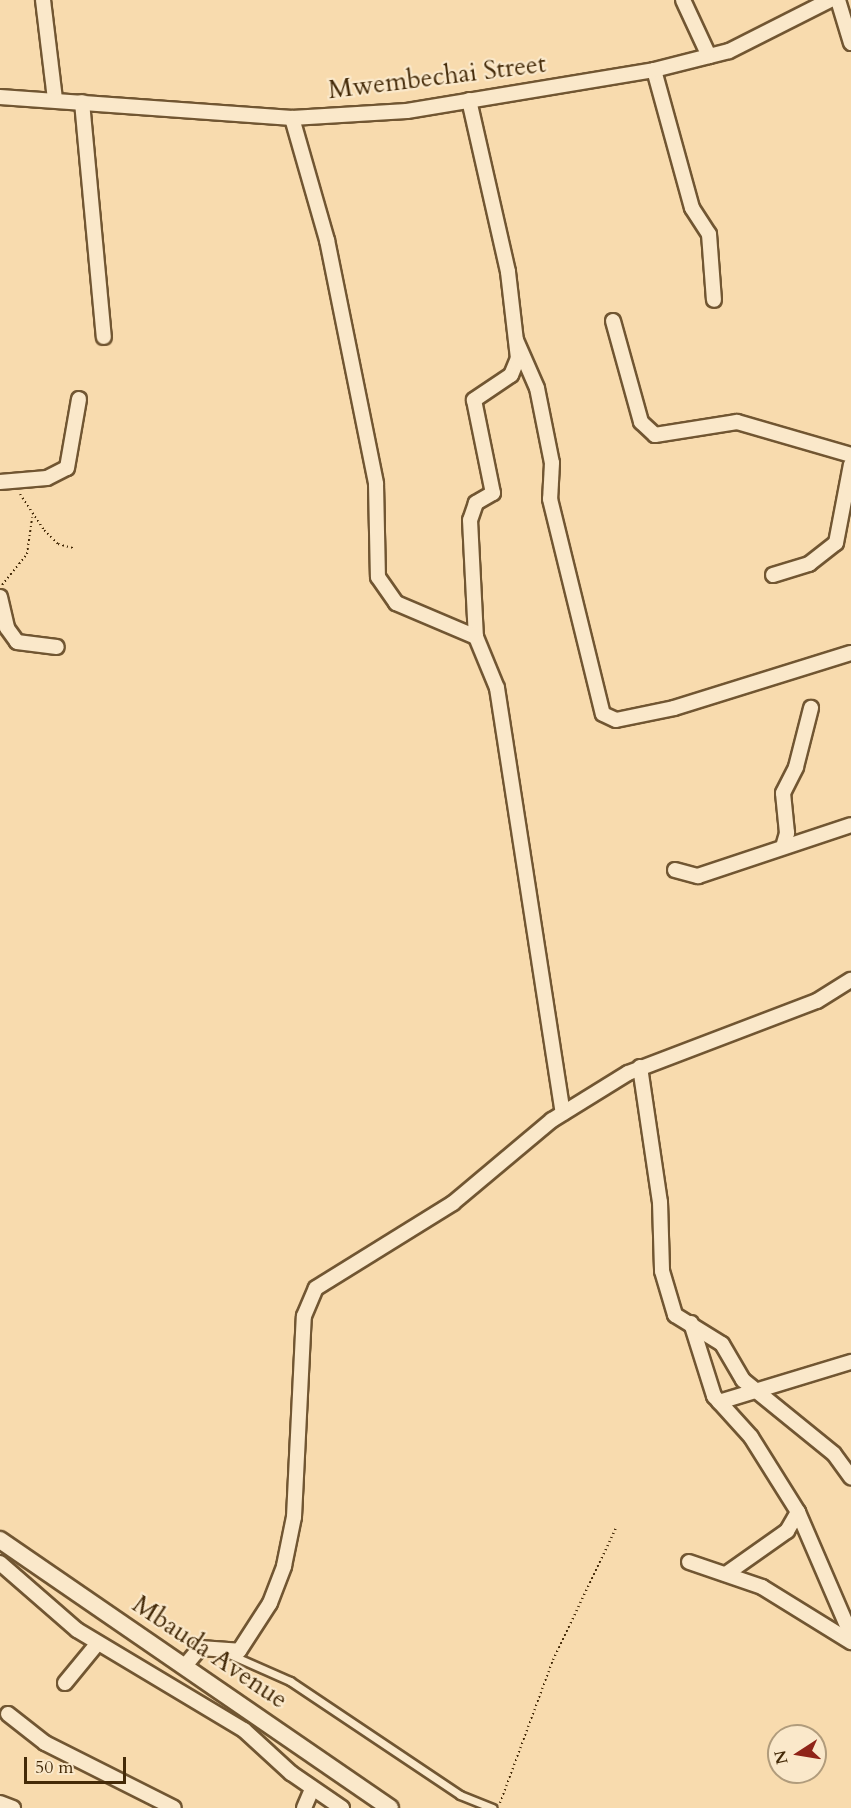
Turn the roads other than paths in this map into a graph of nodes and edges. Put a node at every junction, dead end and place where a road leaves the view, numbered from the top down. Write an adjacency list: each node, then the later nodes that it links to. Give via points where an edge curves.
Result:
1 (43, 0): 9 (street)
2 (683, 0): 6 (street)
3 (830, 0): 6 (street, Mwembechai Street, via 738,48)
4 (838, 0): 5 (street)
5 (851, 43)
6 (709, 56): 7 (street, Mwembechai Street)
7 (654, 70): 10 (street, Mwembechai Street); 13 (street, via 692,208 709,234)
8 (0, 97): 9 (street, Mwembechai Street)
9 (55, 99): 11 (street, Mwembechai Street)
10 (469, 100): 12 (street, Mwembechai Street, via 368,115); 16 (street, via 489,173)
11 (82, 102): 12 (street, Mwembechai Street); 15 (street)
12 (292, 118): 23 (street, via 327,240 376,484 378,577 396,603)
13 (714, 300)
14 (613, 321): 18 (street, via 640,422 655,435 737,422)
15 (104, 337)
16 (516, 340): 23 (street, via 518,358 511,375 474,400 494,493 476,502 470,520); 25 (street, via 537,388 552,463 550,499 603,714 616,720 674,708)
17 (79, 399): 20 (street, via 67,468 47,478)
18 (851, 455)
19 (851, 464): 21 (street, via 836,543 809,564)
20 (2, 482)
21 (773, 575)
22 (0, 597): 24 (street, via 7,628 17,642)
23 (476, 637): 32 (street, via 497,688 506,734)
24 (57, 647)
25 (851, 653)
26 (812, 708): 28 (street, via 798,761 783,793 788,833)
27 (851, 825): 28 (street)
28 (783, 848): 29 (street, via 698,876)
29 (675, 870)
30 (851, 980): 31 (street, via 817,1001)
31 (640, 1067): 32 (street); 33 (street, via 660,1202 662,1271 675,1315)
32 (563, 1113): 48 (street, via 453,1203 316,1288 304,1316 294,1517 285,1566 245,1644)
33 (691, 1323): 35 (street, via 722,1344); 36 (street, via 693,1341)
34 (851, 1362): 35 (street)
35 (752, 1390): 36 (street); 37 (street)
36 (719, 1402): 40 (street, via 751,1437)
37 (834, 1454): 38 (street); 39 (street)
38 (851, 1466)
39 (851, 1477)
40 (798, 1512): 44 (street, via 787,1531); 45 (street)
41 (0, 1540): 49 (street, Mbauda Avenue)
42 (689, 1562): 44 (street)
43 (0, 1563): 47 (street)
44 (726, 1574): 46 (street, via 762,1587)
45 (851, 1635)
46 (851, 1642)
47 (97, 1644): 50 (street); 52 (street, via 244,1730)
48 (227, 1653): 49 (street, via 200,1648); 59 (lane, via 290,1681 460,1795)
49 (184, 1667): 58 (street, Mbauda Avenue)
50 (64, 1683)
51 (8, 1714): 55 (street, via 45,1743)
52 (312, 1789): 56 (street); 57 (street)
53 (0, 1803): 54 (street)
54 (13, 1808)
55 (174, 1808)
56 (304, 1808)
57 (342, 1808)
58 (390, 1808)
59 (492, 1808)

